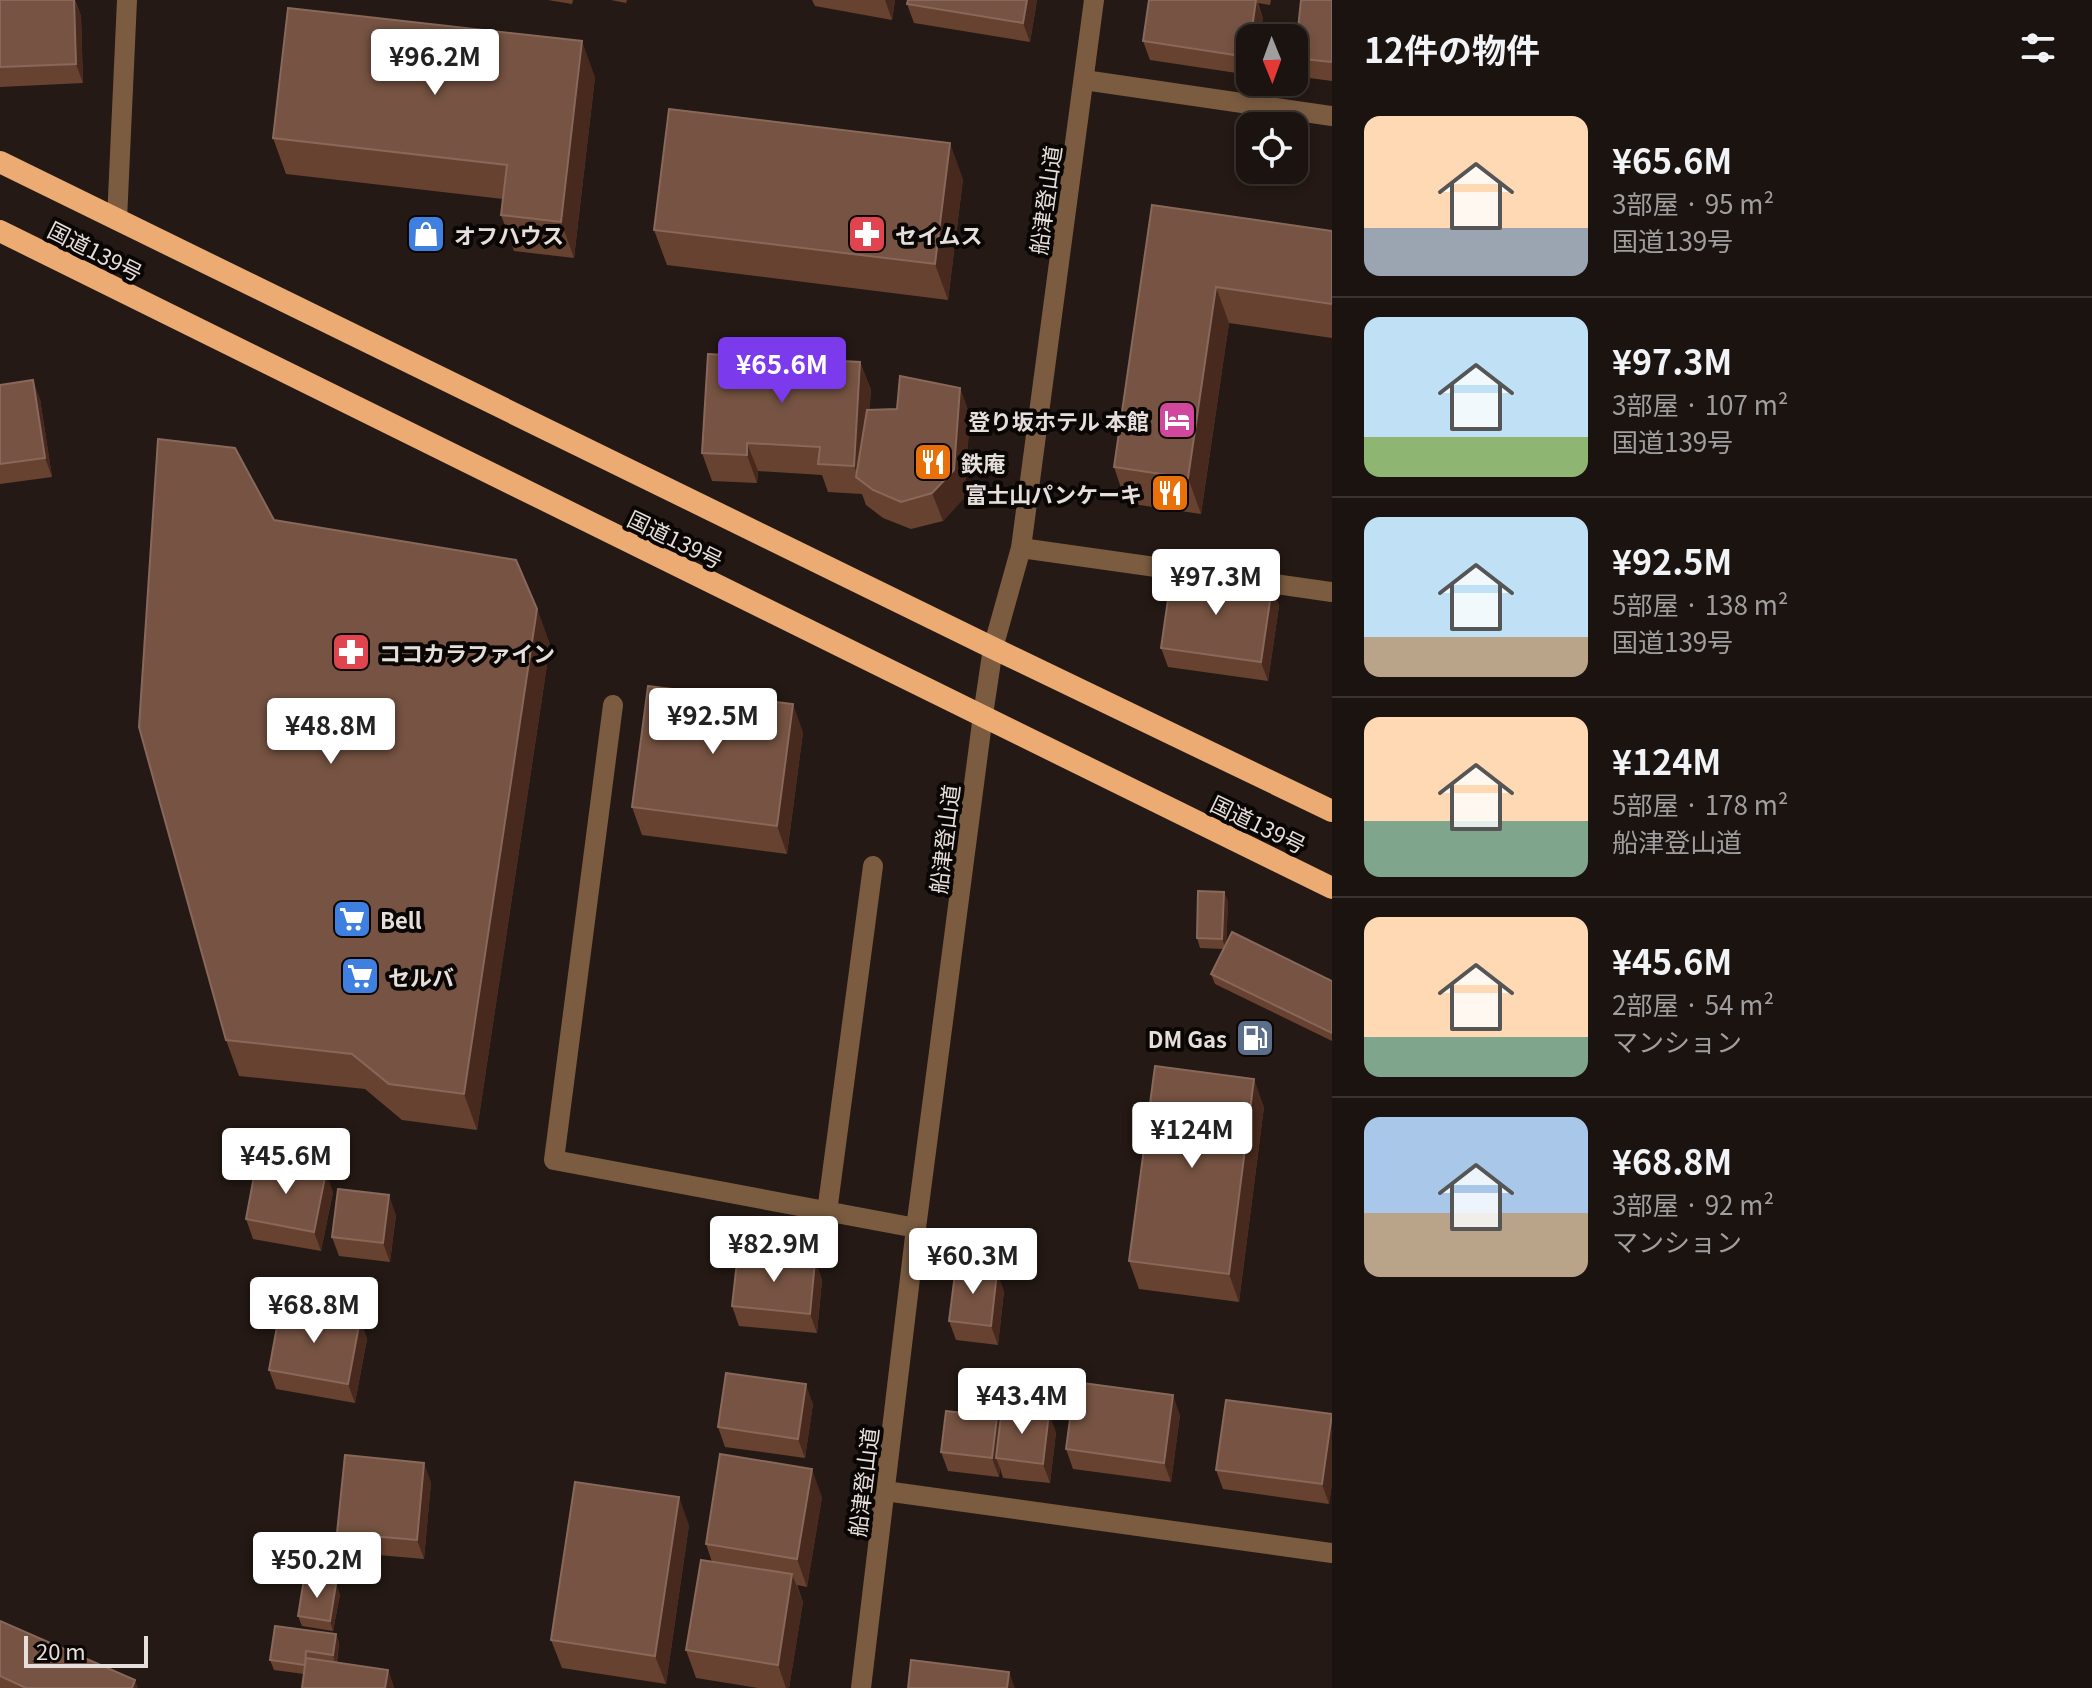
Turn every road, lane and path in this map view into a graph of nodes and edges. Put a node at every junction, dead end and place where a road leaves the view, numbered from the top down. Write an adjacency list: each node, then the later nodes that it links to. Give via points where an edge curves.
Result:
1 (127, 0): 6 (street)
2 (1094, 0): 3 (street, 船津登山道)
3 (1084, 80): 4 (street); 8 (street, 船津登山道)
4 (1332, 116)
5 (0, 162): 6 (highway, 国道139号)
6 (117, 220): 10 (highway, 国道139号)
7 (0, 231): 12 (highway, 国道139号)
8 (1021, 548): 9 (street); 10 (street, 船津登山道)
9 (1332, 592)
10 (993, 648): 12 (street, 船津登山道); 13 (highway, 国道139号)
11 (613, 705): 16 (street, via 554,1160)
12 (983, 715): 15 (highway, 国道139号); 17 (street, 船津登山道)
13 (1332, 811)
14 (873, 866): 16 (street)
15 (1332, 888)
16 (827, 1212): 17 (street)
17 (916, 1228): 18 (street, 船津登山道)
18 (885, 1491): 19 (street); 20 (street, 船津登山道)
19 (1332, 1553)
20 (861, 1688)

